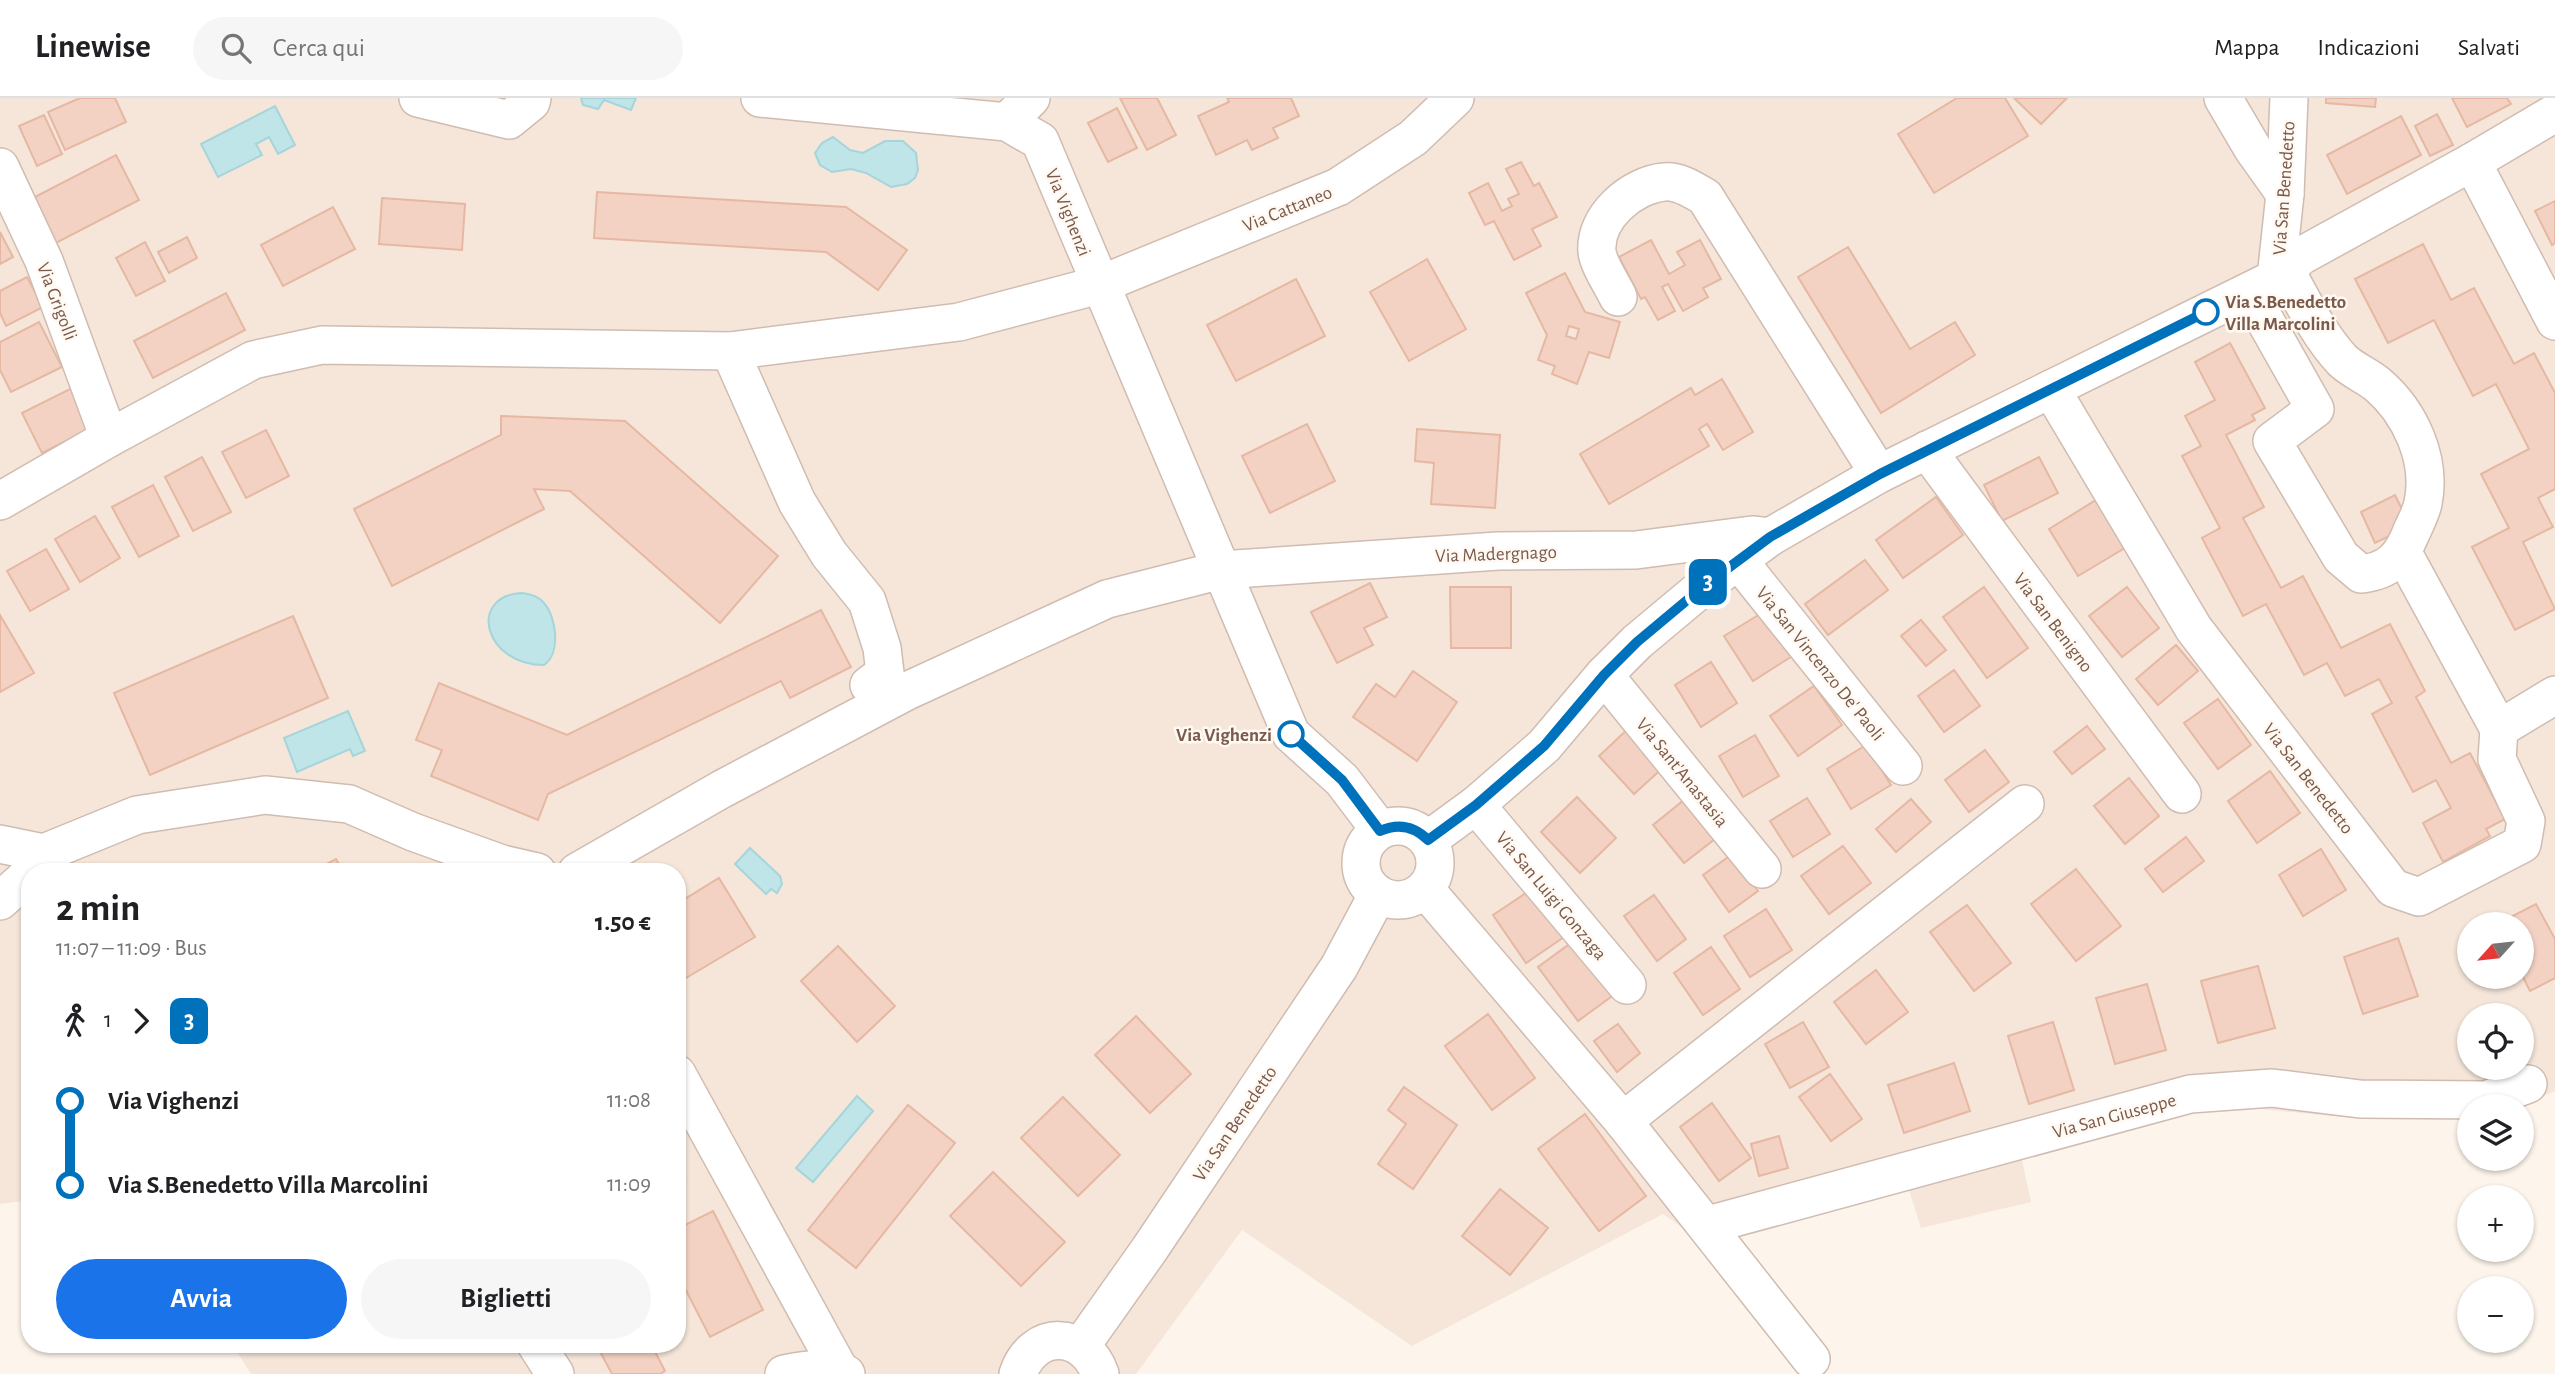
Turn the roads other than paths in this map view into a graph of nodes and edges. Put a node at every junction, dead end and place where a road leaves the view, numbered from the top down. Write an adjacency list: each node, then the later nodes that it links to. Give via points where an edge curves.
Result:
1 (418, 98): 2 (street, via 509,120)
2 (532, 98)
3 (760, 98): 8 (street, Via Vighenzi)
4 (1455, 98): 14 (street, Via Cattaneo, via 1413,138 1338,187)
5 (2223, 98): 12 (street)
6 (2289, 98): 12 (street, Via San Benedetto)
7 (2548, 98): 9 (street)
8 (1019, 110): 14 (street, Via Vighenzi, via 1040,141)
9 (2555, 111): 10 (street)
10 (2472, 162): 13 (street); 16 (street)
11 (0, 167): 21 (street, Via Grigolli, via 44,261)
12 (2285, 194): 13 (street, Via San Benedetto)
13 (2278, 274): 18 (street, via 2326,342 2345,363); 19 (street); 20 (street)
14 (1099, 285): 17 (street, Via Cattaneo, via 958,322); 28 (street, Via Vighenzi)
15 (1618, 297): 23 (street, via 1597,254 1598,237 1617,204 1664,182 1684,185 1705,197)
16 (2555, 321)
17 (730, 351): 21 (street, Via Cattaneo, via 322,345 253,360); 30 (street, via 797,502 829,554 867,601 885,673)
18 (2375, 382): 20 (street); 26 (street, via 2398,403 2416,435 2424,470 2423,504)
19 (2051, 389): 22 (street); 32 (street, Via San Benedetto, via 2194,629 2393,888 2419,897 2522,844 2526,821 2497,759)
20 (2315, 409): 26 (street, via 2272,441 2341,557 2361,574 2373,573)
21 (109, 438): 24 (street, Via Cattaneo)
22 (1927, 450): 23 (street); 34 (street, Via San Benigno)
23 (1880, 474): 25 (street)
24 (0, 501)
25 (1770, 537): 27 (street); 28 (street, Via Madergnago, via 1752,535 1636,550 1498,551)
26 (2403, 552): 32 (street)
27 (1738, 560): 29 (street, via 1637,642); 33 (street, Via San Vincenzo De' Paoli)
28 (1221, 570): 37 (street, Via Vighenzi, via 1291,734 1342,780); 43 (street, Via Madergnago, via 1107,599 967,663 734,783)
29 (1604, 675): 36 (street, via 1544,746); 44 (street, Via Sant'Anastasia)
30 (869, 685)
31 (2555, 695): 32 (street)
32 (2499, 729)
33 (1903, 766)
34 (2182, 794)
35 (2025, 804): 52 (street)
36 (1476, 805): 38 (street); 49 (street, Via San Luigi Gonzaga)
37 (1380, 831): 38 (street, via 1400,826); 47 (street, via 1368,840 1361,869)
38 (1428, 840): 46 (street, via 1435,857 1434,874)
39 (0, 844): 40 (street)
40 (30, 863)
41 (41, 863): 42 (street, via 137,815 265,795 349,804)
42 (499, 863)
43 (593, 863)
44 (1762, 869)
45 (21, 880): 48 (street)
46 (1425, 889): 47 (street, via 1417,896 1397,900); 52 (street)
47 (1378, 894): 56 (street, Via San Benedetto, via 1339,967 1149,1250)
48 (0, 901)
49 (1627, 985)
50 (2542, 1076): 53 (street, Via San Giuseppe, via 2486,1100 2360,1099 2272,1088 2190,1094)
51 (686, 1090): 57 (street)
52 (1623, 1121): 53 (street)
53 (1708, 1225): 55 (street)
54 (542, 1353): 58 (street)
55 (1811, 1359)
56 (1090, 1360): 60 (street, Via San Benedetto, via 1068,1341 1054,1341 1030,1353)
57 (843, 1373): 59 (street)
58 (555, 1374)
59 (783, 1374)
60 (1018, 1374)

